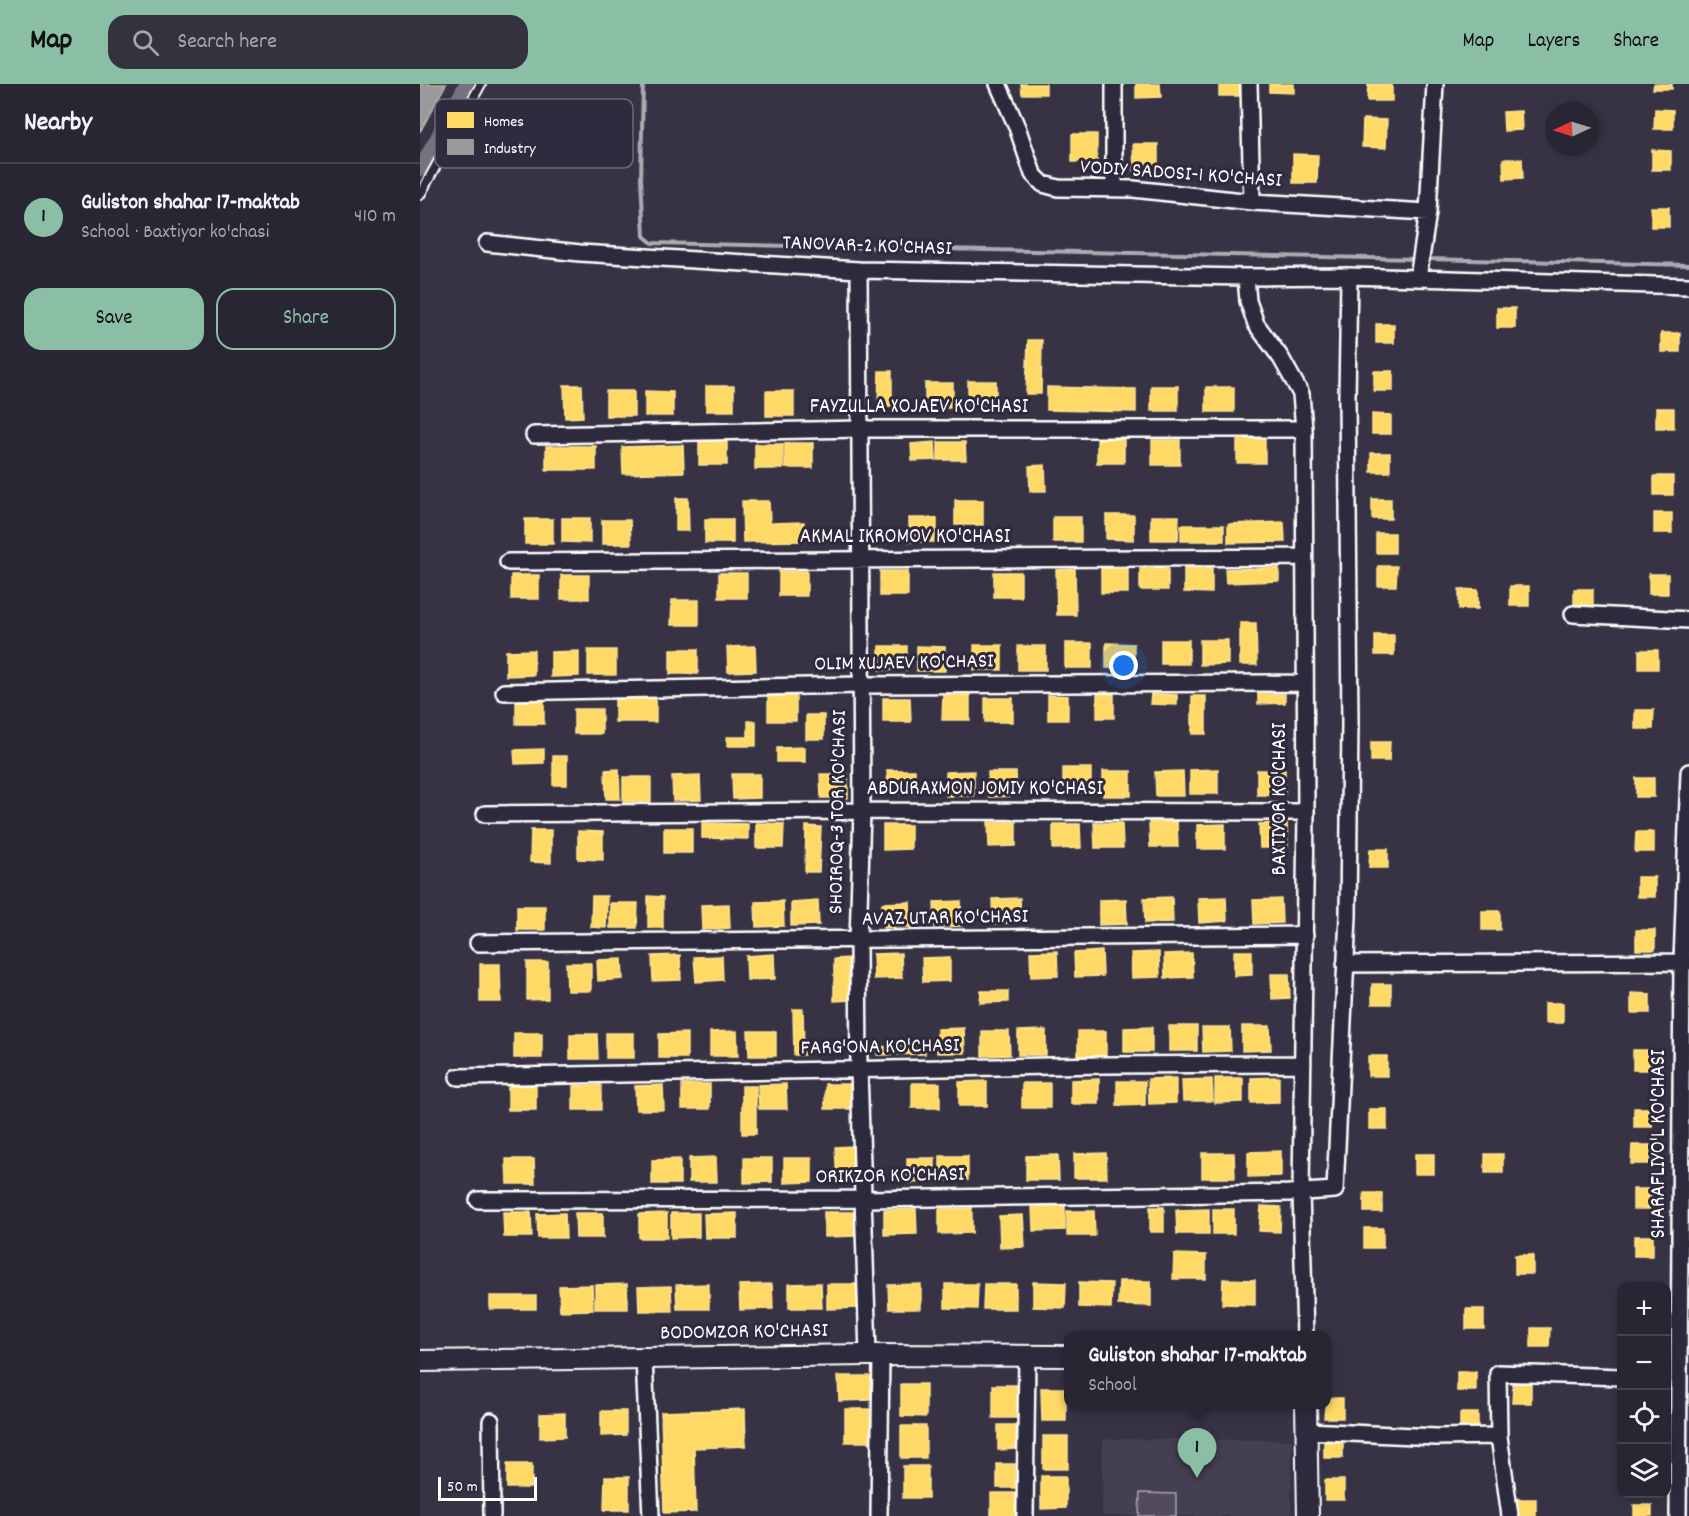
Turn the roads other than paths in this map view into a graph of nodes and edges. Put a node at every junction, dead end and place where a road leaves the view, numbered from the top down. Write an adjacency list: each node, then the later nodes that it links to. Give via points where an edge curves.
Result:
1 (481, 84): 6 (lane)
2 (998, 84): 8 (street, VODIY SADOSI-1 KO'CHASI, via 1034,174 1043,184)
3 (1114, 84): 8 (street)
4 (1250, 84): 10 (street)
5 (1435, 84): 11 (street)
6 (473, 99)
7 (435, 168): 9 (lane)
8 (1114, 189): 10 (street, VODIY SADOSI-1 KO'CHASI)
9 (420, 195)
10 (1252, 202): 11 (street, VODIY SADOSI-1 KO'CHASI)
11 (1428, 212): 16 (street)
12 (488, 243): 13 (street, TANOVAR-2 KO'CHASI, via 580,254)
13 (860, 270): 15 (street, TANOVAR-2 KO'CHASI); 18 (street, SHOIROQ-3 TOR KO'CHASI)
14 (1349, 276): 15 (street, TANOVAR-2 KO'CHASI); 16 (street, TANOVAR-2 KO'CHASI); 37 (street, via 1350,722)
15 (1246, 277): 19 (street, BAXTIYOR KO'CHASI, via 1248,301 1256,324 1281,358 1300,394)
16 (1418, 278): 17 (street, TANOVAR-2 KO'CHASI)
17 (1689, 286)
18 (862, 429): 19 (street, FAYZULLA XOJAEV KO'CHASI); 20 (street, FAYZULLA XOJAEV KO'CHASI); 22 (street, SHOIROQ-3 TOR KO'CHASI)
19 (1304, 429): 21 (street, BAXTIYOR KO'CHASI)
20 (534, 435)
21 (1304, 557): 22 (street, AKMAL IKROMOV KO'CHASI); 26 (street, BAXTIYOR KO'CHASI)
22 (861, 560): 23 (street, AKMAL IKROMOV KO'CHASI); 27 (street, SHOIROQ-3 TOR KO'CHASI)
23 (508, 562)
24 (1574, 614): 25 (street)
25 (1689, 620)
26 (1305, 683): 27 (street, OLIM XUJAEV KO'CHASI); 31 (street, BAXTIYOR KO'CHASI)
27 (862, 685): 28 (street, OLIM XUJAEV KO'CHASI); 30 (street, SHOIROQ-3 TOR KO'CHASI)
28 (504, 692)
29 (1689, 772): 36 (street, SHARAFLIYO'L KO'CHASI)
30 (862, 811): 31 (street, ABDURAXMON JOMIY KO'CHASI); 32 (street, ABDURAXMON JOMIY KO'CHASI); 34 (street, SHOIROQ-3 TOR KO'CHASI)
31 (1306, 812): 33 (street, BAXTIYOR KO'CHASI)
32 (485, 814)
33 (1305, 935): 34 (street, AVAZ UTAR KO'CHASI); 38 (street, BAXTIYOR KO'CHASI)
34 (858, 940): 35 (street, AVAZ UTAR KO'CHASI); 39 (street, SHOIROQ-3 TOR KO'CHASI)
35 (478, 943)
36 (1686, 962): 37 (street); 51 (street, SHARAFLIYO'L KO'CHASI)
37 (1345, 964): 41 (street, ORIKZOR KO'CHASI, via 1335,1190)
38 (1303, 1064): 39 (street, FARG'ONA KO'CHASI); 41 (street, BAXTIYOR KO'CHASI)
39 (859, 1069): 40 (street, FARG'ONA KO'CHASI); 42 (street, SHOIROQ-3 TOR KO'CHASI)
40 (458, 1077)
41 (1301, 1192): 42 (street, ORIKZOR KO'CHASI); 44 (street, BAXTIYOR KO'CHASI)
42 (864, 1199): 43 (street, ORIKZOR KO'CHASI); 45 (street, SHOIROQ-3 TOR KO'CHASI)
43 (478, 1200)
44 (1305, 1331)
45 (874, 1355): 46 (street, BODOMZOR KO'CHASI); 48 (street, BODOMZOR KO'CHASI); 58 (street, SHOIROQ-3 TOR KO'CHASI)
46 (1027, 1356): 47 (street, BODOMZOR KO'CHASI); 59 (street)
47 (1064, 1356)
48 (644, 1358): 49 (street, BODOMZOR KO'CHASI); 57 (street)
49 (420, 1361)
50 (1617, 1377): 55 (street, via 1498,1373)
51 (1679, 1381): 62 (street, SHARAFLIYO'L KO'CHASI)
52 (1306, 1409): 54 (street)
53 (491, 1421): 56 (street)
54 (1307, 1431): 55 (street); 60 (street)
55 (1499, 1436): 61 (street)
56 (492, 1516)
57 (651, 1516)
58 (879, 1516)
59 (1026, 1516)
60 (1308, 1516)
61 (1510, 1516)
62 (1678, 1516)

